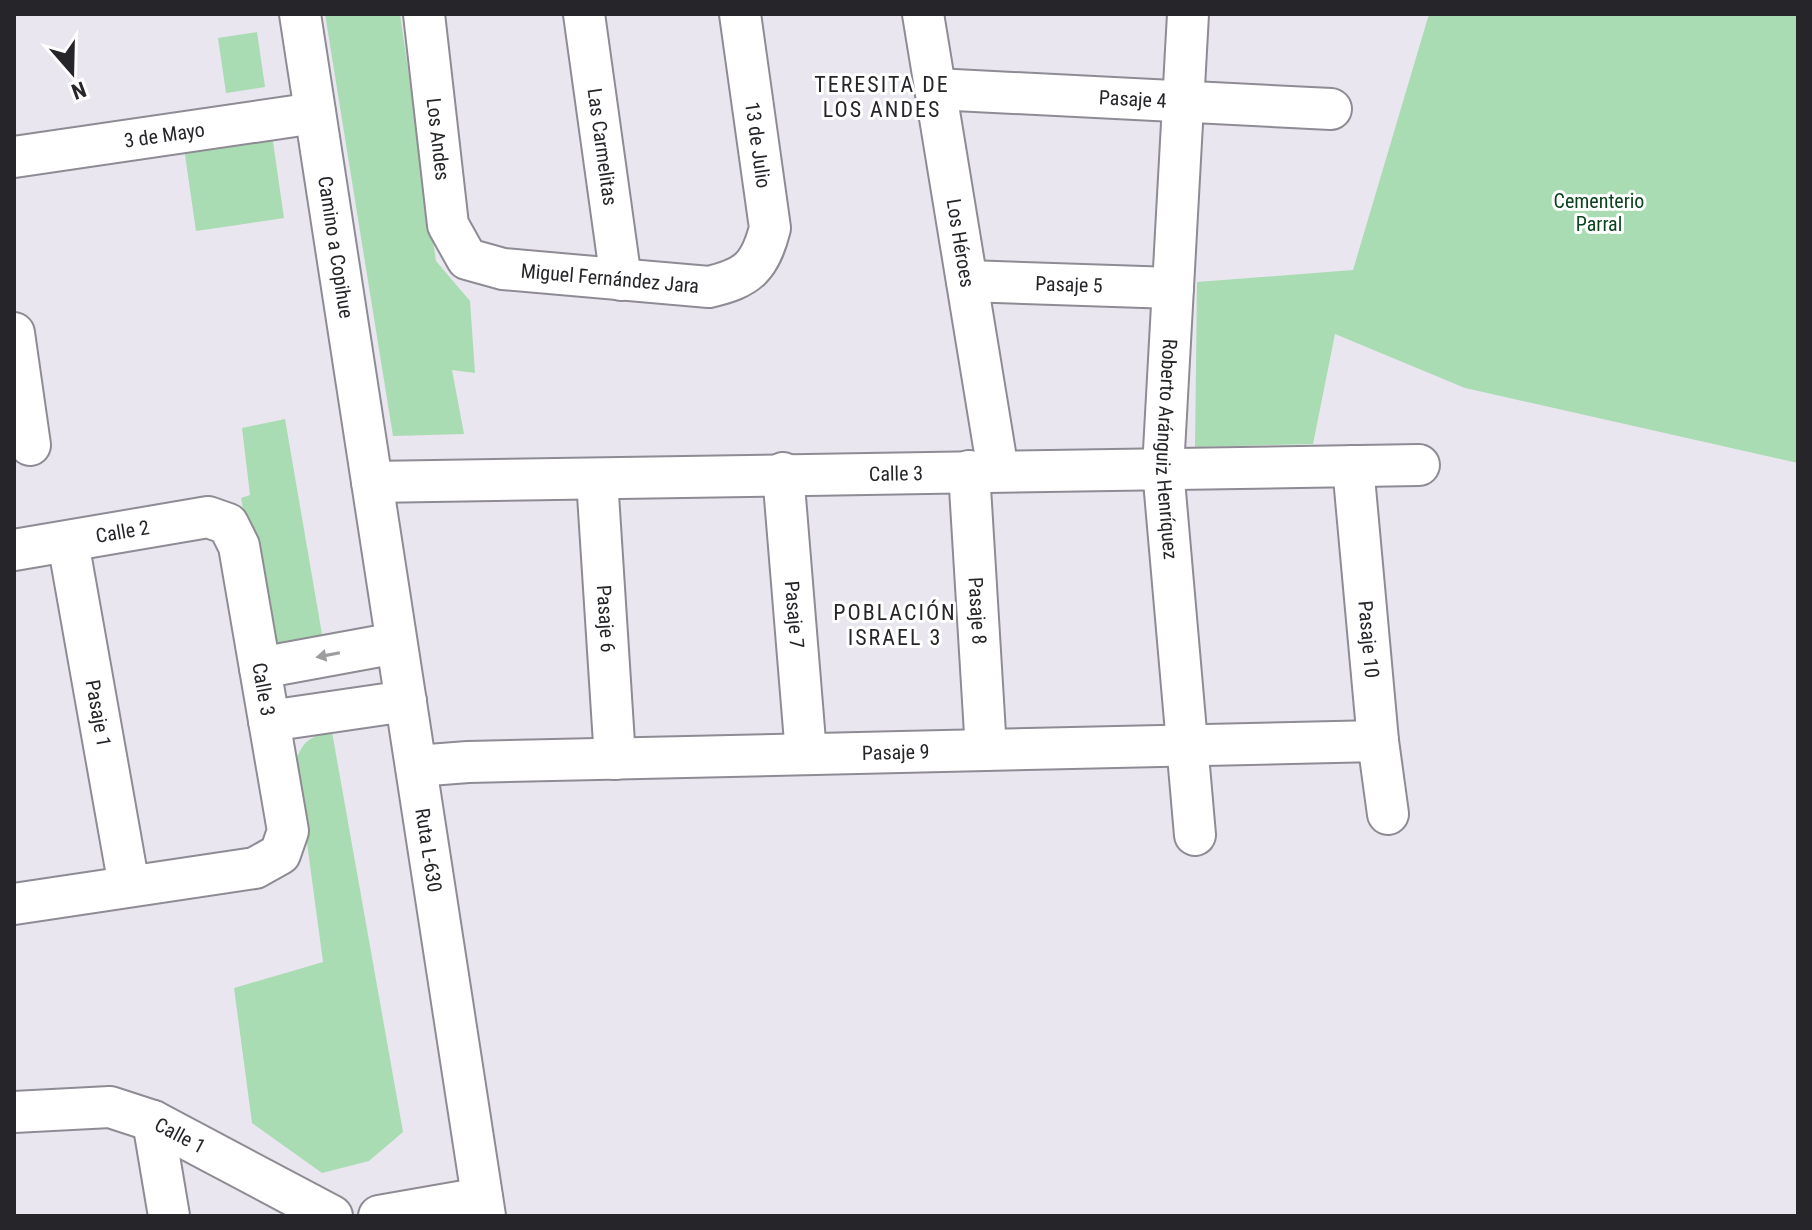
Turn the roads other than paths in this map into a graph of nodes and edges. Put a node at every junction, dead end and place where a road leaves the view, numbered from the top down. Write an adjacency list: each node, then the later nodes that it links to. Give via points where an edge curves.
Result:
1 (300, 14): 10 (street, Camino a Copihue)
2 (424, 14): 12 (street, Los Andes, via 448,225)
3 (584, 14): 14 (street, Las Carmelitas)
4 (740, 14): 13 (street, 13 de Julio, via 770,228 763,254)
5 (923, 14): 7 (street, Los Héroes)
6 (1188, 14): 8 (street, Roberto Aránguiz Henríquez)
7 (935, 89): 8 (street, Pasaje 4); 15 (street, Los Héroes)
8 (1184, 102): 9 (street, Pasaje 4); 16 (street, Roberto Aránguiz Henríquez)
9 (1331, 109)
10 (315, 113): 11 (street, 3 de Mayo); 25 (street, Camino a Copihue)
11 (14, 157)
12 (467, 259): 14 (street, Miguel Fernández Jara, via 503,269)
13 (749, 270): 14 (street, Miguel Fernández Jara, via 734,281 709,287)
14 (621, 280)
15 (967, 281): 16 (street, Pasaje 5); 22 (street, Los Héroes)
16 (1173, 288): 21 (street, Roberto Aránguiz Henríquez)
17 (14, 333): 18 (street)
18 (30, 445)
19 (1419, 465): 20 (street, Calle 3)
20 (1353, 466): 21 (street, Calle 3); 33 (street, Pasaje 10)
21 (1163, 469): 22 (street, Calle 3); 34 (street, Roberto Aránguiz Henríquez)
22 (984, 471): 23 (street, Calle 3); 35 (street, Pasaje 8)
23 (783, 473): 24 (street, Calle 3); 36 (street, Pasaje 7)
24 (597, 479): 25 (street, Calle 3); 37 (street, Pasaje 6)
25 (372, 482): 29 (street, Ruta L-630)
26 (228, 524): 27 (street, Calle 2, via 208,517); 30 (street, Calle 3, via 239,546)
27 (68, 542): 28 (street, Calle 2); 41 (street, Pasaje 1)
28 (14, 550)
29 (396, 643): 30 (street, one-way to 30); 31 (street, Ruta L-630)
30 (260, 668): 32 (street, Calle 3)
31 (406, 701): 32 (street); 38 (street, Ruta L-630)
32 (269, 721): 41 (street, Calle 3, via 288,831 280,854 255,868)
33 (1378, 741): 34 (street, Pasaje 9); 39 (street, Pasaje 10)
34 (1186, 746): 35 (street, Pasaje 9); 40 (street, Roberto Aránguiz Henríquez)
35 (986, 750): 36 (street, Pasaje 9)
36 (806, 754): 37 (street, Pasaje 9)
37 (615, 759): 38 (street, Pasaje 9)
38 (416, 766): 45 (street, Ruta L-630)
39 (1388, 814)
40 (1195, 835)
41 (129, 886): 42 (street)
42 (14, 904)
43 (14, 1112): 44 (street, Calle 1, via 110,1107)
44 (153, 1121): 46 (street); 47 (street, Calle 1)
45 (484, 1207): 48 (street)
46 (169, 1216)
47 (332, 1216)
48 (379, 1216)

